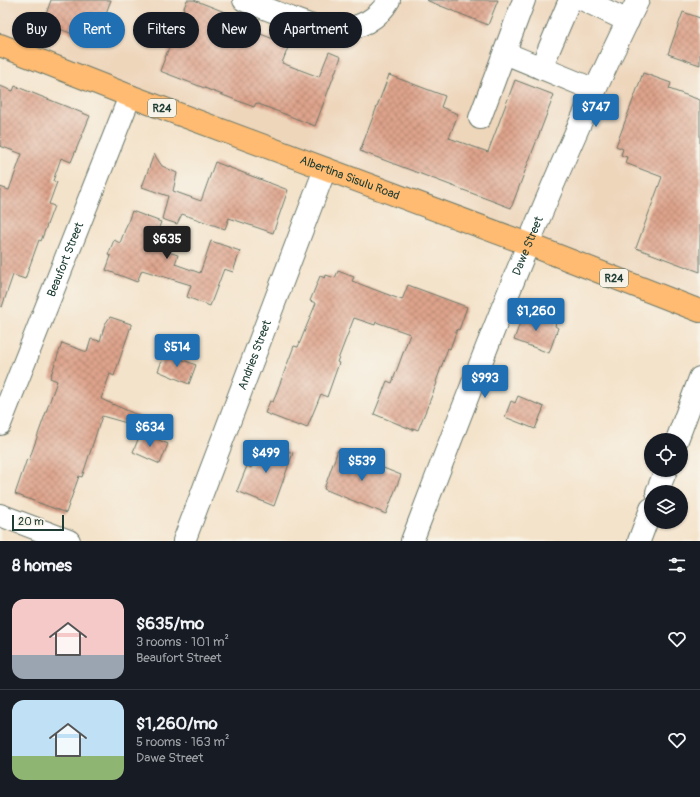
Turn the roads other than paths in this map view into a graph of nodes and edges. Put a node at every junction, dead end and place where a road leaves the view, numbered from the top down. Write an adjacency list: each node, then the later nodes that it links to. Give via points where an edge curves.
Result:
1 (244, 0): 2 (street, via 321,30 335,31 347,30 372,19)
2 (388, 0)
3 (524, 0): 9 (street)
4 (570, 0): 10 (street)
5 (584, 0): 7 (street)
6 (638, 0): 7 (street, Dawe Street)
7 (628, 21): 11 (street, Dawe Street)
8 (0, 45): 12 (main road, Albertina Sisulu Road / R24)
9 (505, 53): 10 (street); 13 (street)
10 (541, 68): 11 (street)
11 (595, 90): 15 (street, Dawe Street)
12 (130, 96): 14 (main road, Albertina Sisulu Road / R24); 18 (street, Beaufort Street)
13 (480, 118)
14 (325, 169): 15 (main road, Albertina Sisulu Road / R24); 24 (street, Andries Street)
15 (528, 244): 16 (main road, Albertina Sisulu Road / R24); 25 (street, Dawe Street)
16 (700, 311)
17 (700, 378): 19 (street)
18 (0, 424)
19 (680, 433)
20 (0, 515): 22 (street)
21 (644, 527): 26 (street)
22 (27, 534): 23 (street)
23 (69, 541)
24 (184, 541)
25 (412, 541)
26 (639, 541)

